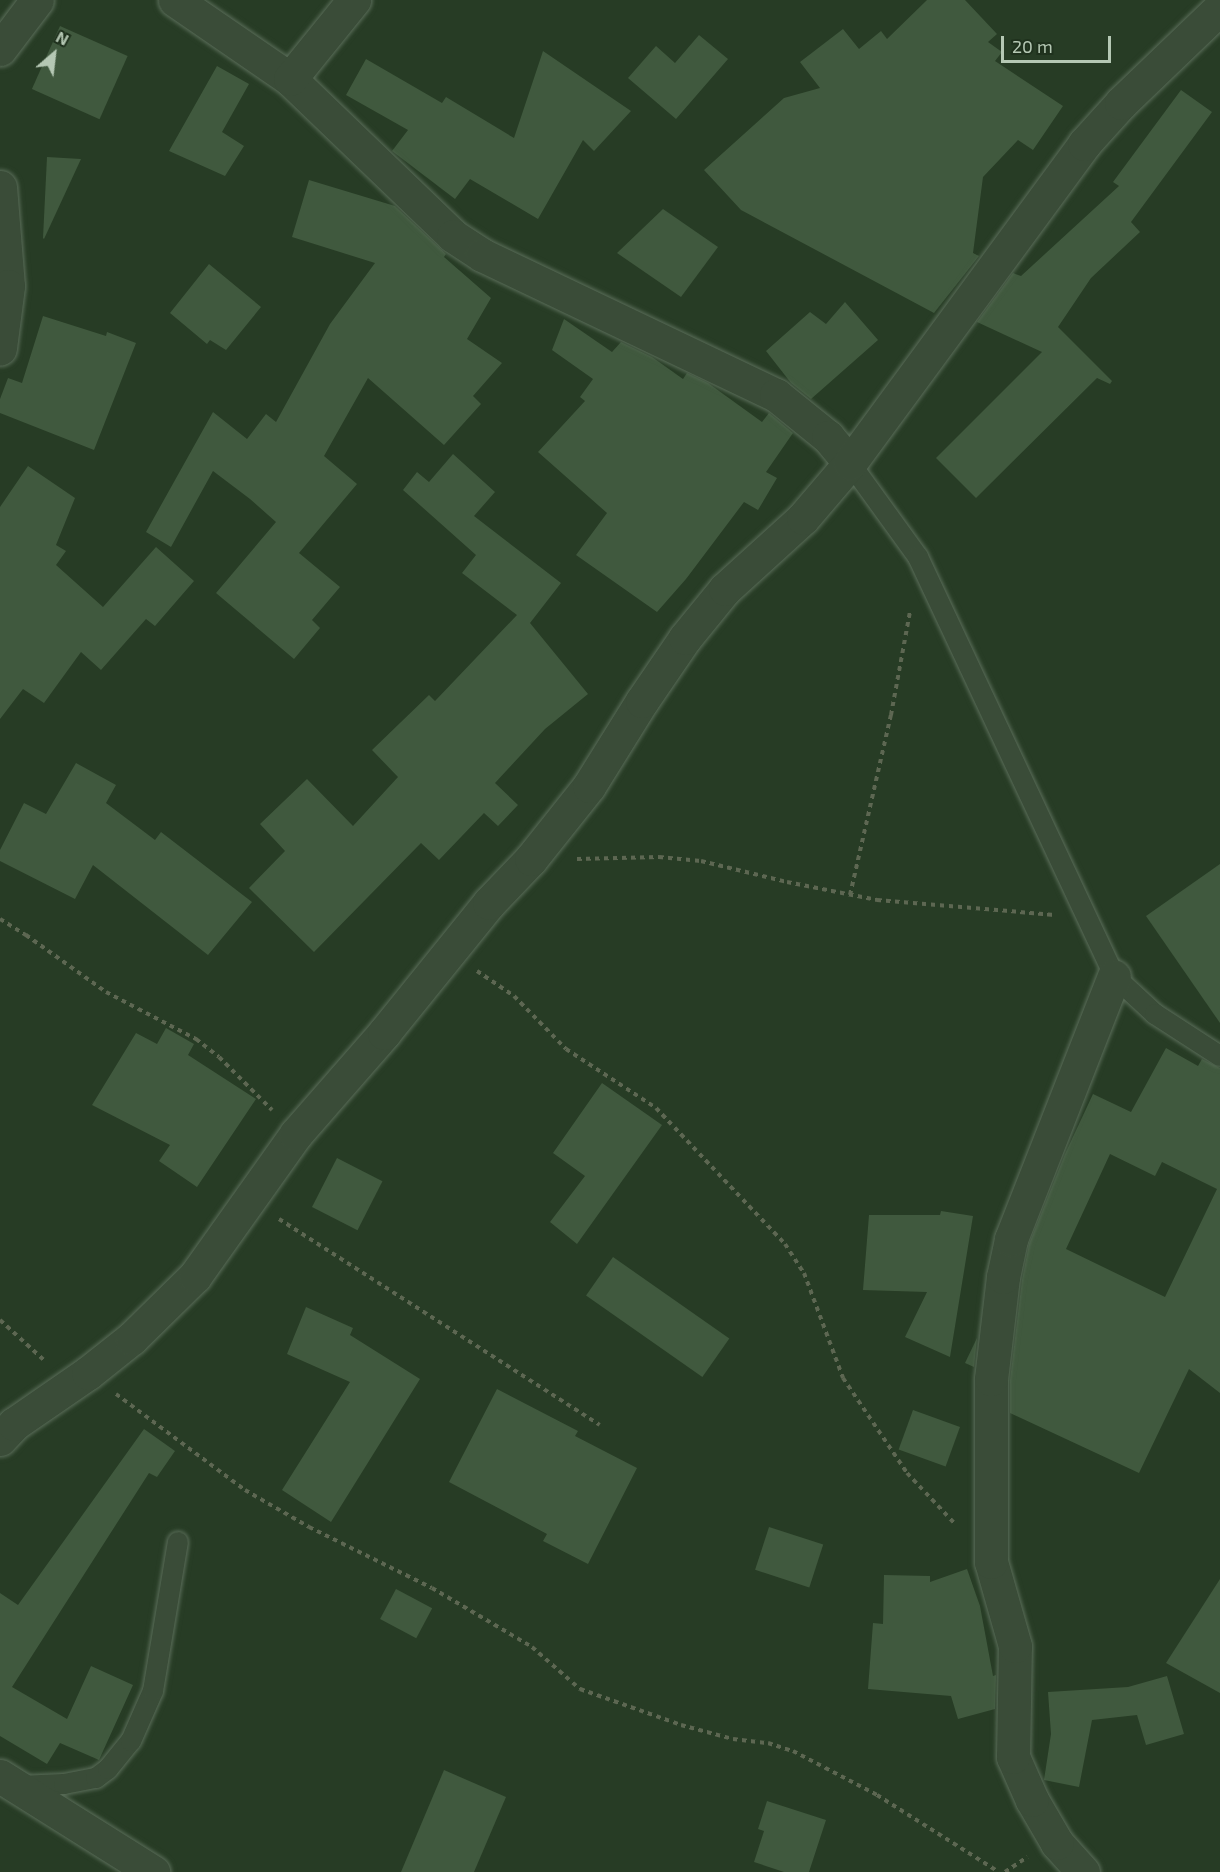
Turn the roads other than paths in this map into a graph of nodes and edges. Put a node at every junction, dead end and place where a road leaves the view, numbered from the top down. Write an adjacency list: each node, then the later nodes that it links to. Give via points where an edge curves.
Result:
1 (37, 0): 5 (street)
2 (175, 0): 6 (street)
3 (348, 2): 6 (street)
4 (1220, 8): 9 (street, via 1121,102 1084,144)
5 (0, 49)
6 (290, 79): 9 (street, via 453,236 482,255 776,395 828,437)
7 (0, 187): 8 (street, via 8,286)
8 (0, 348)
9 (850, 463): 10 (lane, via 918,557); 12 (street, via 803,518 725,589 685,638 590,786 296,1134 195,1276 132,1338 14,1424)
10 (1114, 976): 11 (lane, via 1155,1014); 16 (street, via 1008,1249 991,1379 991,1562 1015,1646 1013,1757 1057,1843)
11 (1220, 1056)
12 (0, 1439)
13 (178, 1542): 14 (lane, via 153,1691 131,1741 96,1778 64,1784)
14 (9, 1781): 15 (street)
15 (153, 1872)
16 (1083, 1872)

